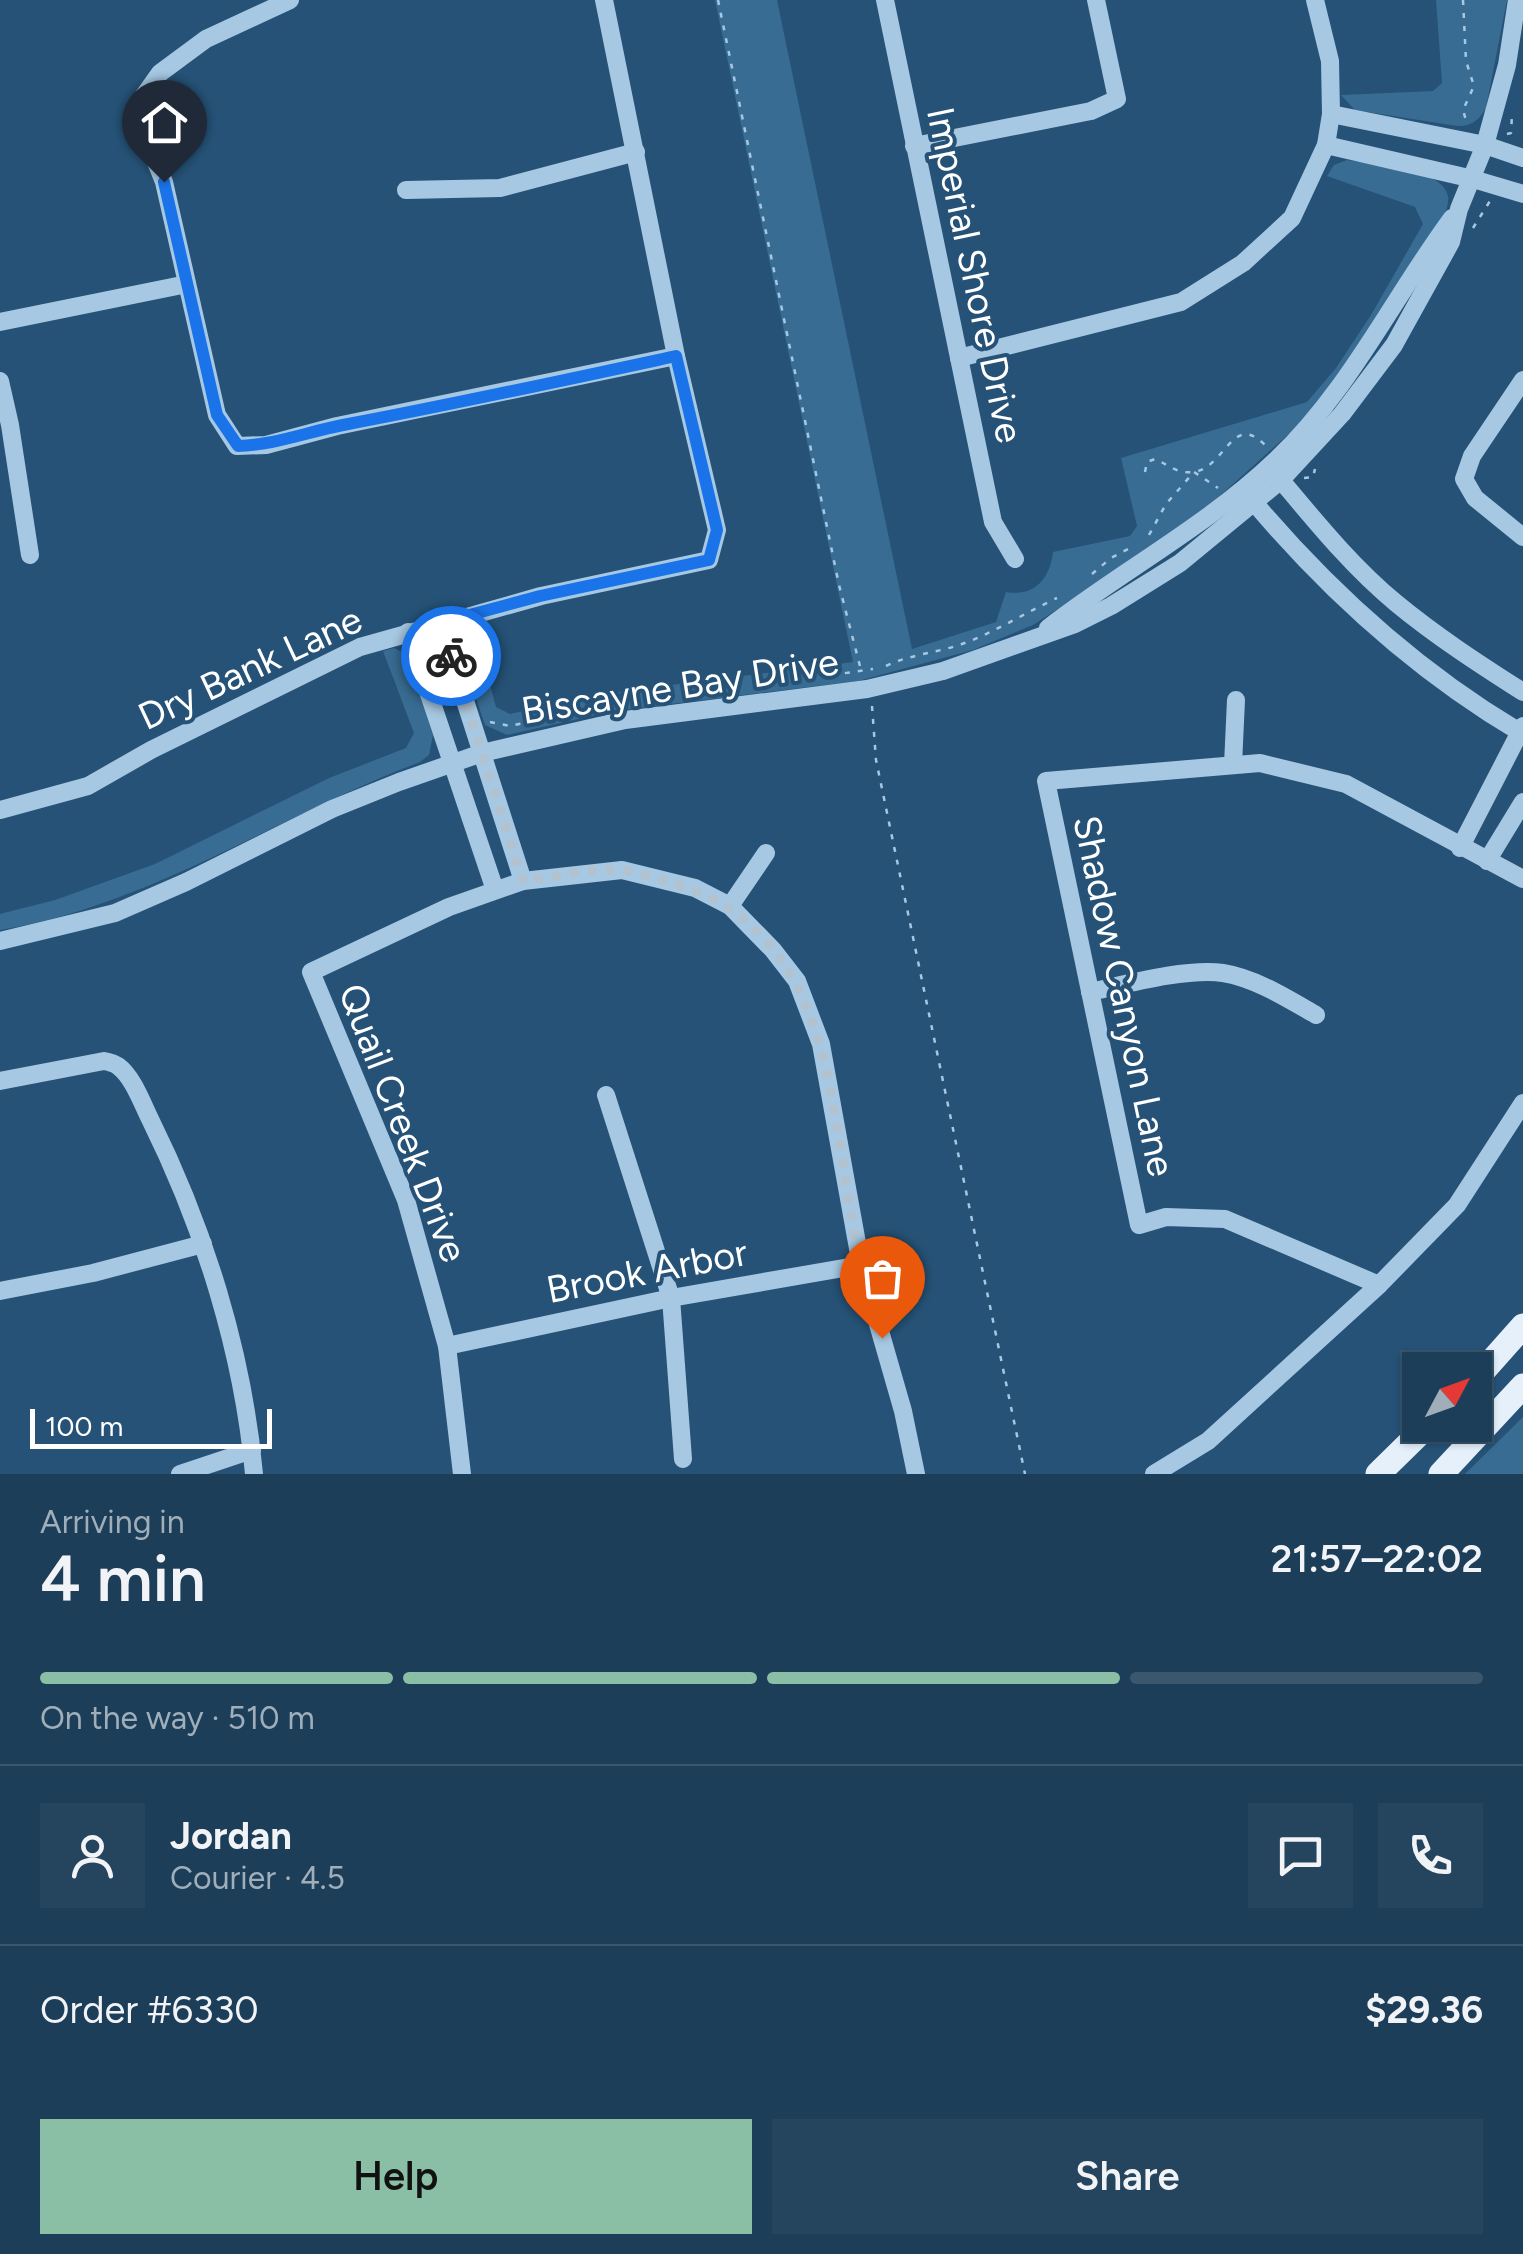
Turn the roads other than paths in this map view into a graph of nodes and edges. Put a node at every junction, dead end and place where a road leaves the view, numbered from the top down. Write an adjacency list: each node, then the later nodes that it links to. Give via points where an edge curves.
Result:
1 (290, 0): 16 (street, via 206,38 160,73 138,104 164,182)
2 (604, 0): 11 (street)
3 (886, 0): 10 (street, Imperial Shore Drive)
4 (1096, 0): 10 (street, via 1118,99 1090,112)
5 (1315, 0): 7 (street, via 1330,61)
6 (1517, 0): 8 (street, Biscayne Bay Drive, via 1506,65)
7 (1331, 114): 8 (street); 9 (street)
8 (1480, 144): 12 (street); 13 (street, Biscayne Bay Drive)
9 (1326, 145): 13 (street); 19 (street, via 1292,218 1243,263 1181,302)
10 (914, 146): 19 (street, Imperial Shore Drive)
11 (636, 152): 14 (street, via 500,188); 18 (street)
12 (1523, 158)
13 (1473, 178): 15 (street); 22 (street, Biscayne Bay Drive, via 1450,242 1394,345 1342,414)
14 (406, 190)
15 (1523, 194)
16 (186, 284): 17 (street); 18 (street, via 217,415 238,446)
17 (0, 322)
18 (676, 356): 27 (street, Dry Bank Lane, via 717,530 709,560)
19 (959, 358): 26 (street, Imperial Shore Drive, via 993,522)
20 (1523, 380): 24 (street, via 1464,479 1475,498)
21 (0, 381): 25 (street)
22 (1275, 473): 23 (street, Biscayne Bay Drive); 29 (street, via 1394,600)
23 (1249, 497): 31 (street, via 1318,576 1384,637 1444,684); 32 (street, Biscayne Bay Drive, via 1180,563 1112,606 943,671 867,689)
24 (1523, 537)
25 (30, 555)
26 (1015, 559)
27 (440, 623): 28 (street, Dry Bank Lane); 32 (street)
28 (408, 632): 33 (street); 36 (street, Dry Bank Lane, via 360,646 88,786)
29 (1523, 692)
30 (1236, 700): 34 (street)
31 (1522, 731): 37 (street)
32 (480, 745): 33 (street, Biscayne Bay Drive); 41 (street)
33 (452, 763): 42 (street); 44 (street, Biscayne Bay Drive, via 332,809 116,913)
34 (1233, 766): 37 (street, via 1260,763 1346,784); 45 (street, Shadow Canyon Lane, via 1046,780)
35 (1523, 802): 39 (street)
36 (0, 810)
37 (1460, 848): 39 (street)
38 (766, 853): 43 (street)
39 (1487, 861): 40 (street)
40 (1523, 879)
41 (523, 881): 42 (street); 43 (street, via 622,870 694,888)
42 (494, 890): 56 (street, Quail Creek Drive, via 311,972 406,1200)
43 (730, 906): 51 (street, via 797,982 821,1044)
44 (0, 941)
45 (1090, 992): 46 (street, via 1151,978 1223,974); 52 (street, Shadow Canyon Lane, via 1139,1225 1166,1217 1226,1219)
46 (1316, 1015)
47 (0, 1081): 50 (street, via 104,1060 118,1066 164,1147)
48 (606, 1096): 54 (street)
49 (1523, 1103): 52 (street, via 1457,1205)
50 (203, 1244): 53 (street); 60 (street)
51 (861, 1265): 54 (street, Brook Arbor); 65 (street)
52 (1379, 1286): 66 (street, via 1208,1441)
53 (0, 1291)
54 (671, 1298): 56 (street, Brook Arbor); 61 (street)
55 (1523, 1326): 57 (main road)
56 (447, 1346): 64 (street, Quail Creek Drive)
57 (1492, 1361)
58 (1523, 1386): 68 (main road)
59 (1411, 1442): 67 (main road)
60 (252, 1450): 62 (street); 63 (street)
61 (683, 1459)
62 (180, 1474)
63 (254, 1474)
64 (462, 1474)
65 (916, 1474)
66 (1154, 1474)
67 (1378, 1474)
68 (1440, 1474)

